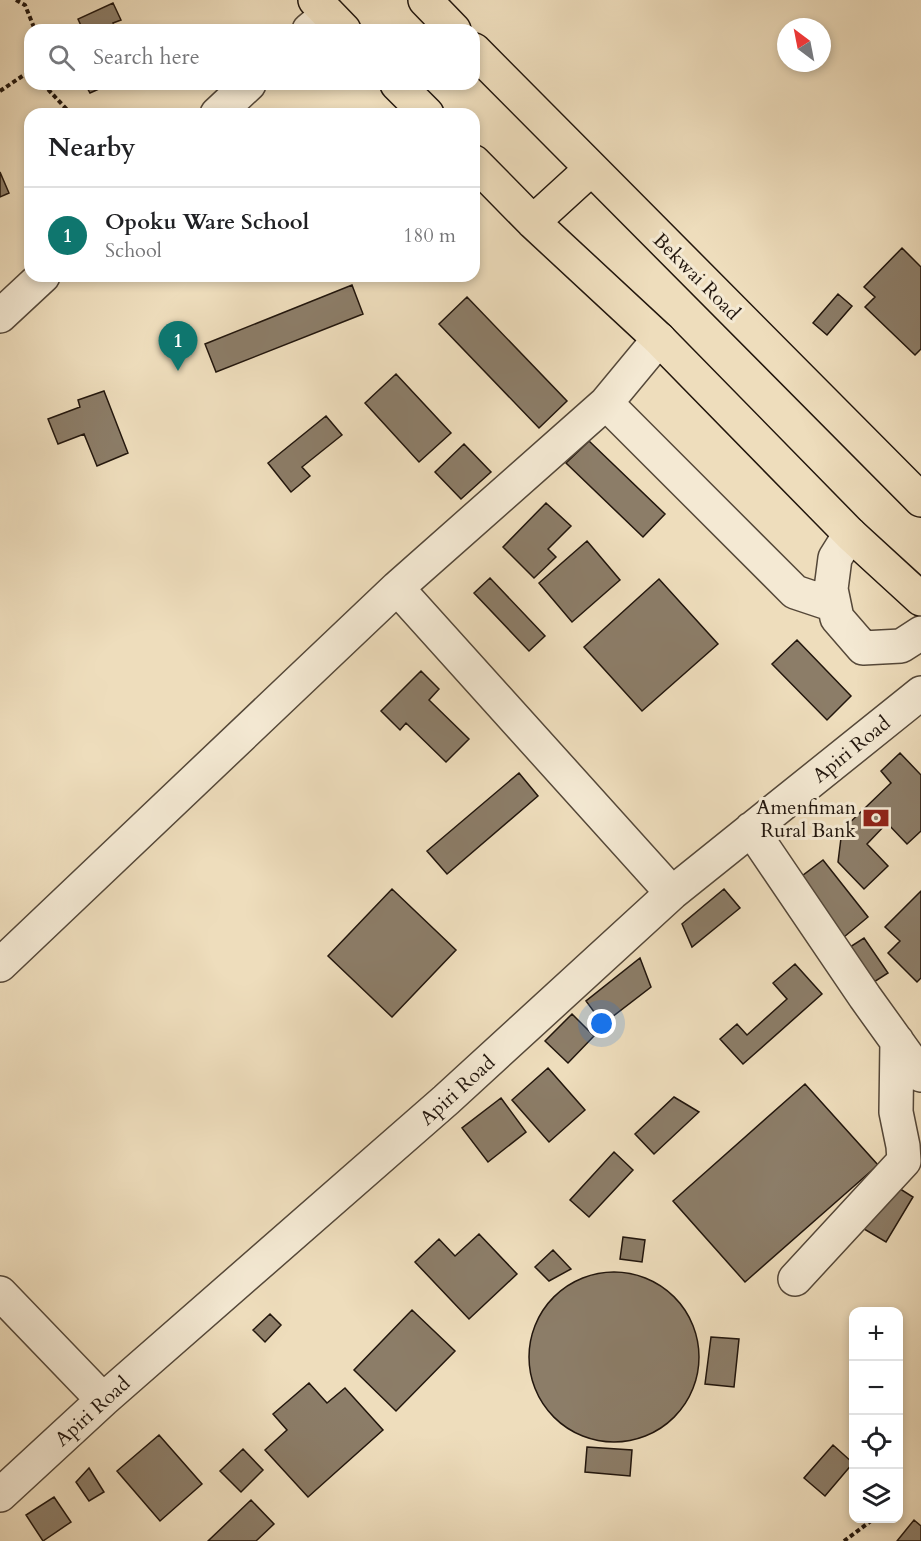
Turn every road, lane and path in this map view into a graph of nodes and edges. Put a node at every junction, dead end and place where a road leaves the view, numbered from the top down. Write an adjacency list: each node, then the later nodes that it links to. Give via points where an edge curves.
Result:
1 (16, 0): 3 (path, via 25,5)
2 (425, 0): 4 (highway)
3 (33, 24)
4 (448, 24)
5 (480, 56): 15 (highway, Bekwai Road)
6 (24, 73): 10 (path)
7 (49, 90): 11 (path)
8 (243, 90): 12 (street)
9 (403, 90): 13 (highway)
10 (0, 91)
11 (65, 108)
12 (223, 108)
13 (421, 108)
14 (480, 168): 16 (highway)
15 (591, 169): 16 (highway); 21 (highway, Bekwai Road)
16 (533, 222): 19 (highway)
17 (37, 282): 18 (street)
18 (0, 316)
19 (659, 339): 20 (street); 22 (highway)
20 (606, 403): 23 (street); 25 (street, via 795,592)
21 (921, 500)
22 (850, 534): 24 (highway); 25 (street, via 835,558 831,589)
23 (397, 588): 29 (street); 30 (street)
24 (921, 599)
25 (834, 605): 26 (street, via 837,618 863,648 901,646)
26 (921, 633)
27 (921, 693): 28 (street, Apiri Road)
28 (751, 829): 29 (street, Apiri Road); 31 (street)
29 (672, 893): 35 (street, Apiri Road, via 446,1100)
30 (0, 965)
31 (897, 1041): 32 (street); 33 (street, via 896,1112 904,1161)
32 (921, 1075)
33 (795, 1279)
34 (0, 1293): 35 (street)
35 (103, 1400): 36 (street, Apiri Road)
36 (0, 1496)
37 (868, 1523): 38 (path)
38 (844, 1541)

